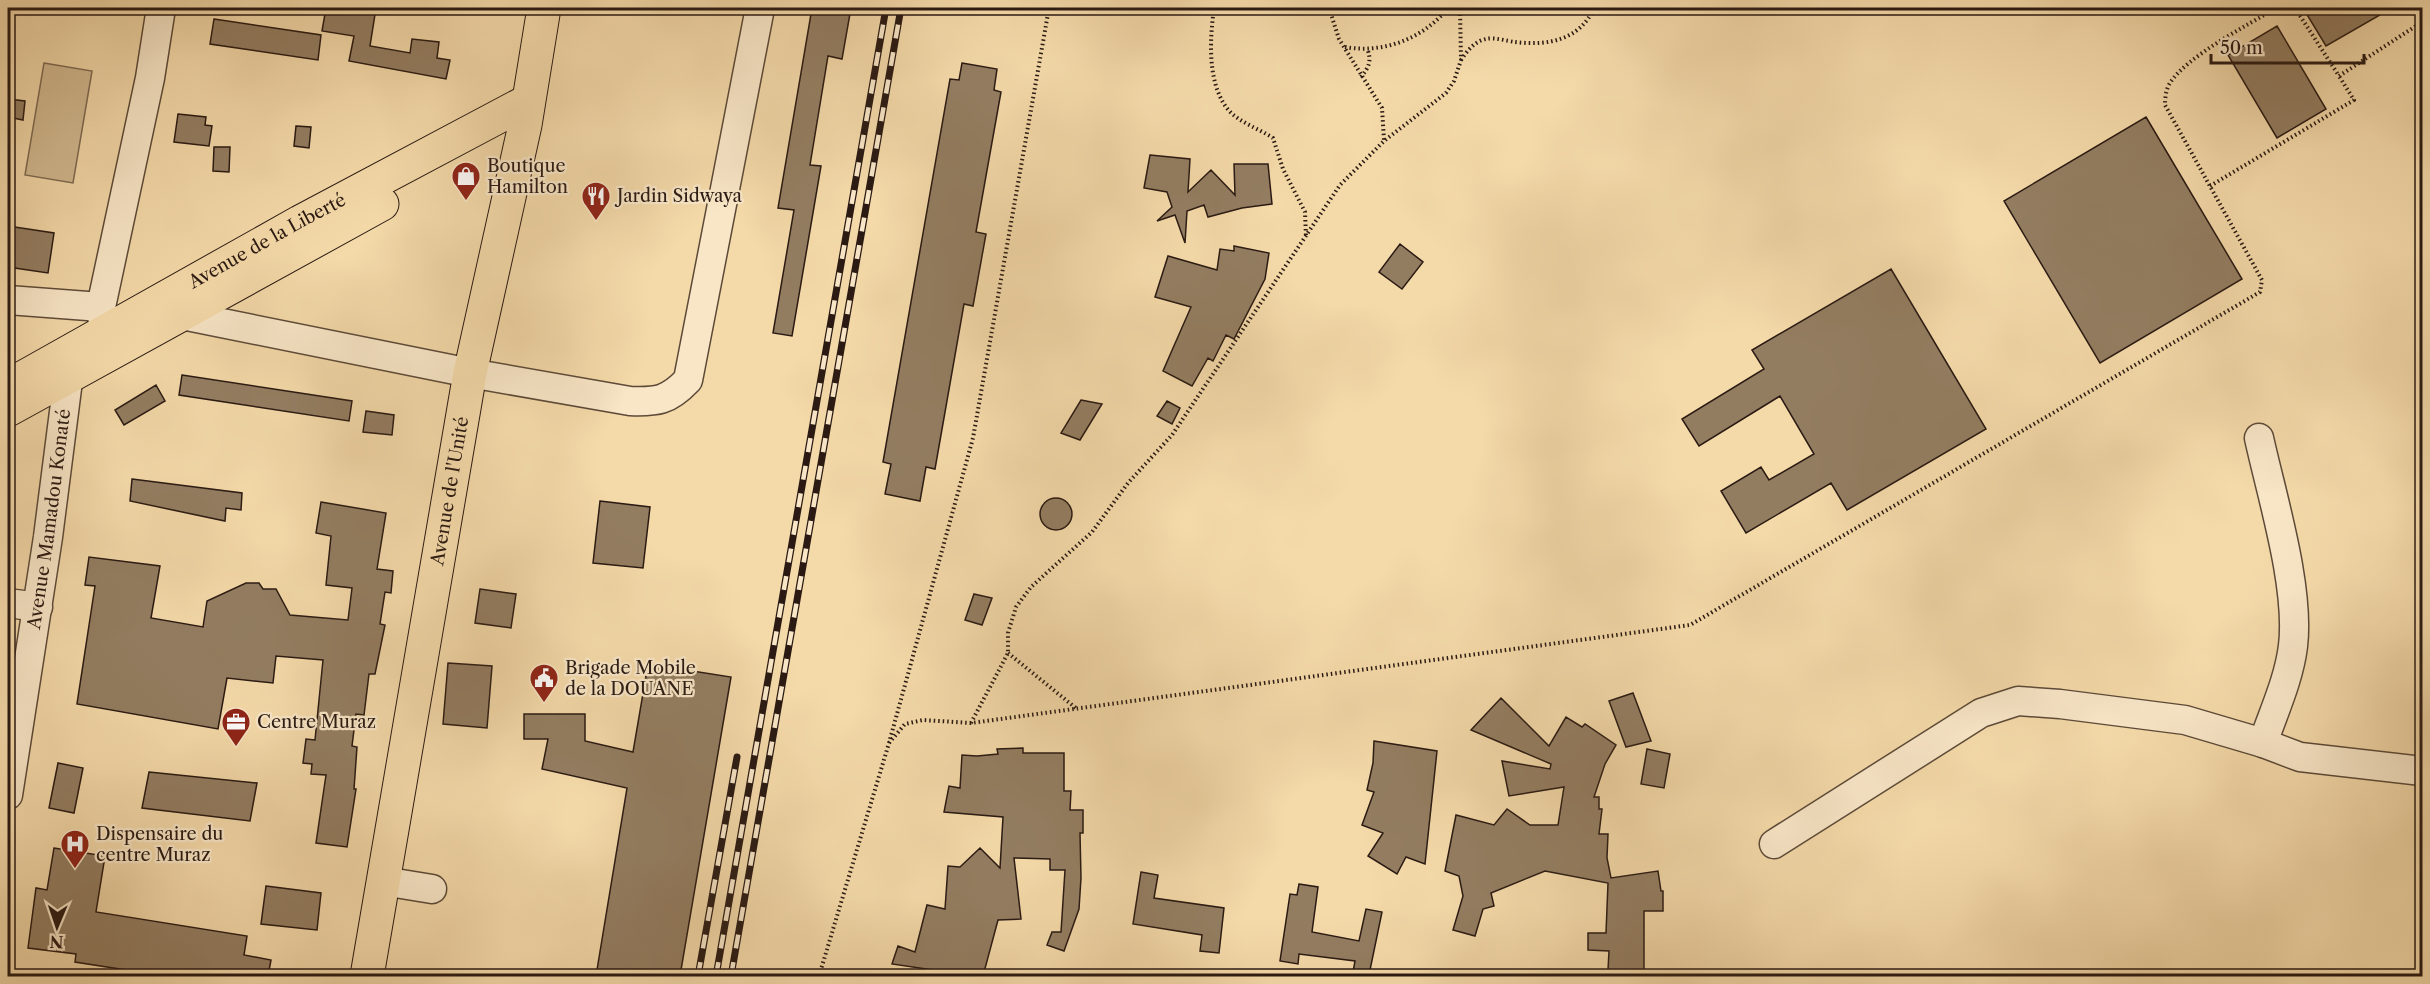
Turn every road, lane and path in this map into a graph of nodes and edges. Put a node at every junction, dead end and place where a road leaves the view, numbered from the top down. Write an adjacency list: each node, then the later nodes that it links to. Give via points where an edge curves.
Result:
1 (160, 8): 24 (street)
2 (544, 8): 18 (main road, Avenue de l'Unité)
3 (760, 8): 26 (street, via 688,380 674,395 653,402)
4 (1049, 8): 37 (path, via 973,438)
5 (1214, 8): 21 (path, via 1210,38 1219,91 1227,108 1273,138 1283,169 1305,212)
6 (1329, 8): 13 (path)
7 (1448, 8): 14 (path, via 1421,34)
8 (1460, 8): 15 (path)
9 (1594, 8): 15 (path, via 1586,24 1569,37 1529,44 1487,39 1470,48)
10 (2276, 8): 20 (path, via 2197,57 2169,84 2165,105)
11 (2295, 8): 16 (path)
12 (2422, 22): 16 (path)
13 (1344, 47): 14 (path); 17 (path)
14 (1367, 48): 17 (path, via 1370,66)
15 (1461, 60): 19 (path, via 1446,93)
16 (2339, 76): 20 (path, via 2354,100)
17 (1361, 77): 19 (path, via 1382,108)
18 (526, 113): 23 (main road, Avenue de la Liberté); 26 (main road, Avenue de l'Unité)
19 (1384, 141): 21 (path, via 1340,185)
20 (2210, 186): 34 (path, via 2262,280 2260,292 1690,625)
21 (1306, 238): 32 (path, via 1172,435 1128,483 1092,532 1031,587 1016,607 1008,633)
22 (8, 300): 24 (street)
23 (169, 309): 24 (main road, Avenue de la Liberté); 26 (street)
24 (107, 330): 25 (main road, Avenue de la Liberté)
25 (71, 362): 27 (main road, Avenue de la Liberté); 28 (main road, Avenue de la Liberté); 31 (street, Avenue Mamadou Konaté)
26 (470, 374): 41 (main road, Avenue de l'Unité)
27 (8, 386)
28 (8, 410)
29 (2259, 438): 36 (street, via 2293,593 2293,645)
30 (8, 603): 31 (street)
31 (38, 607): 33 (street, Avenue Mamadou Konaté)
32 (1008, 653): 34 (path); 35 (path)
33 (16, 693): 39 (street, Avenue Mamadou Konaté)
34 (1077, 709): 35 (path)
35 (971, 723): 37 (path, via 923,720 905,724)
36 (2263, 742): 38 (street, via 2300,757); 40 (street, via 2185,720 2018,701 1981,713)
37 (889, 743): 44 (path)
38 (2422, 771)
39 (8, 795)
40 (1774, 844)
41 (383, 881): 42 (street); 43 (main road, Avenue de l'Unité)
42 (432, 889)
43 (366, 976)
44 (819, 976)

